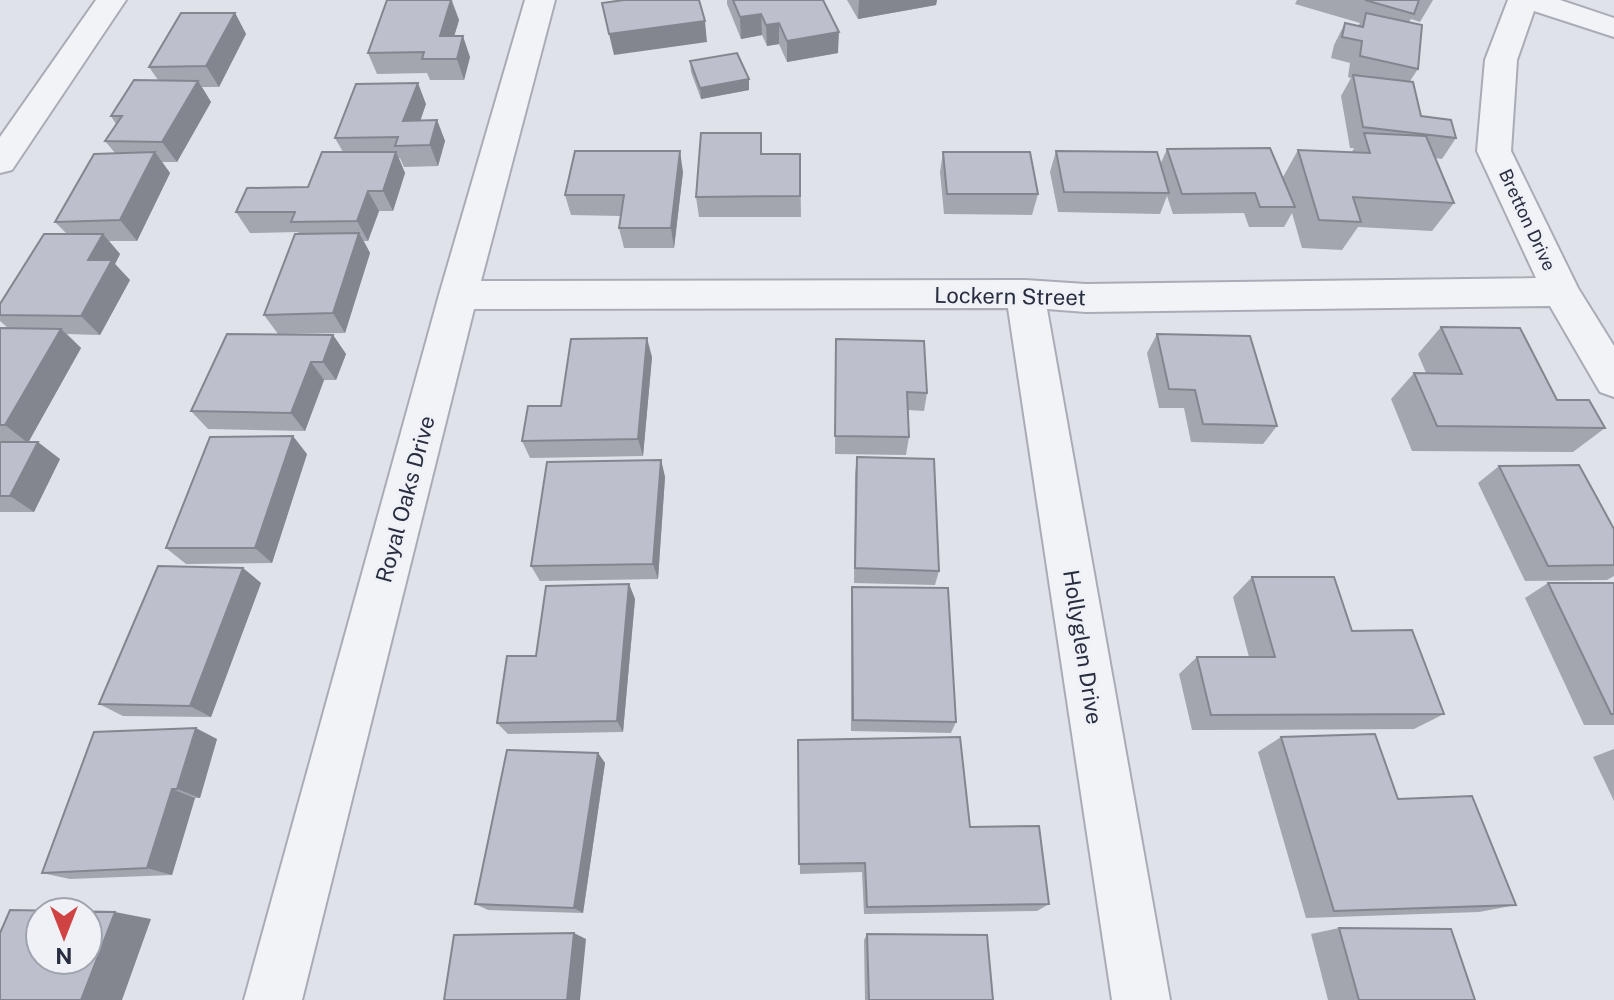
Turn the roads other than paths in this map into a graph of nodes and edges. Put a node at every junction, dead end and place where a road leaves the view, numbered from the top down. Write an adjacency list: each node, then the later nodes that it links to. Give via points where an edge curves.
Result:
1 (111, 0): 6 (street)
2 (540, 0): 9 (street, Royal Oaks Drive)
3 (1523, 0): 7 (street, Bretton Drive, via 1501,60 1494,151)
4 (1531, 0): 5 (street)
5 (1614, 28)
6 (0, 162)
7 (1561, 292): 8 (street, Lockern Street, via 1086,298); 10 (street, Bretton Drive)
8 (1025, 294): 9 (street, Lockern Street); 12 (street, Hollyglen Drive)
9 (458, 295): 11 (street, Royal Oaks Drive)
10 (1614, 381)
11 (273, 1000)
12 (1141, 1000)

